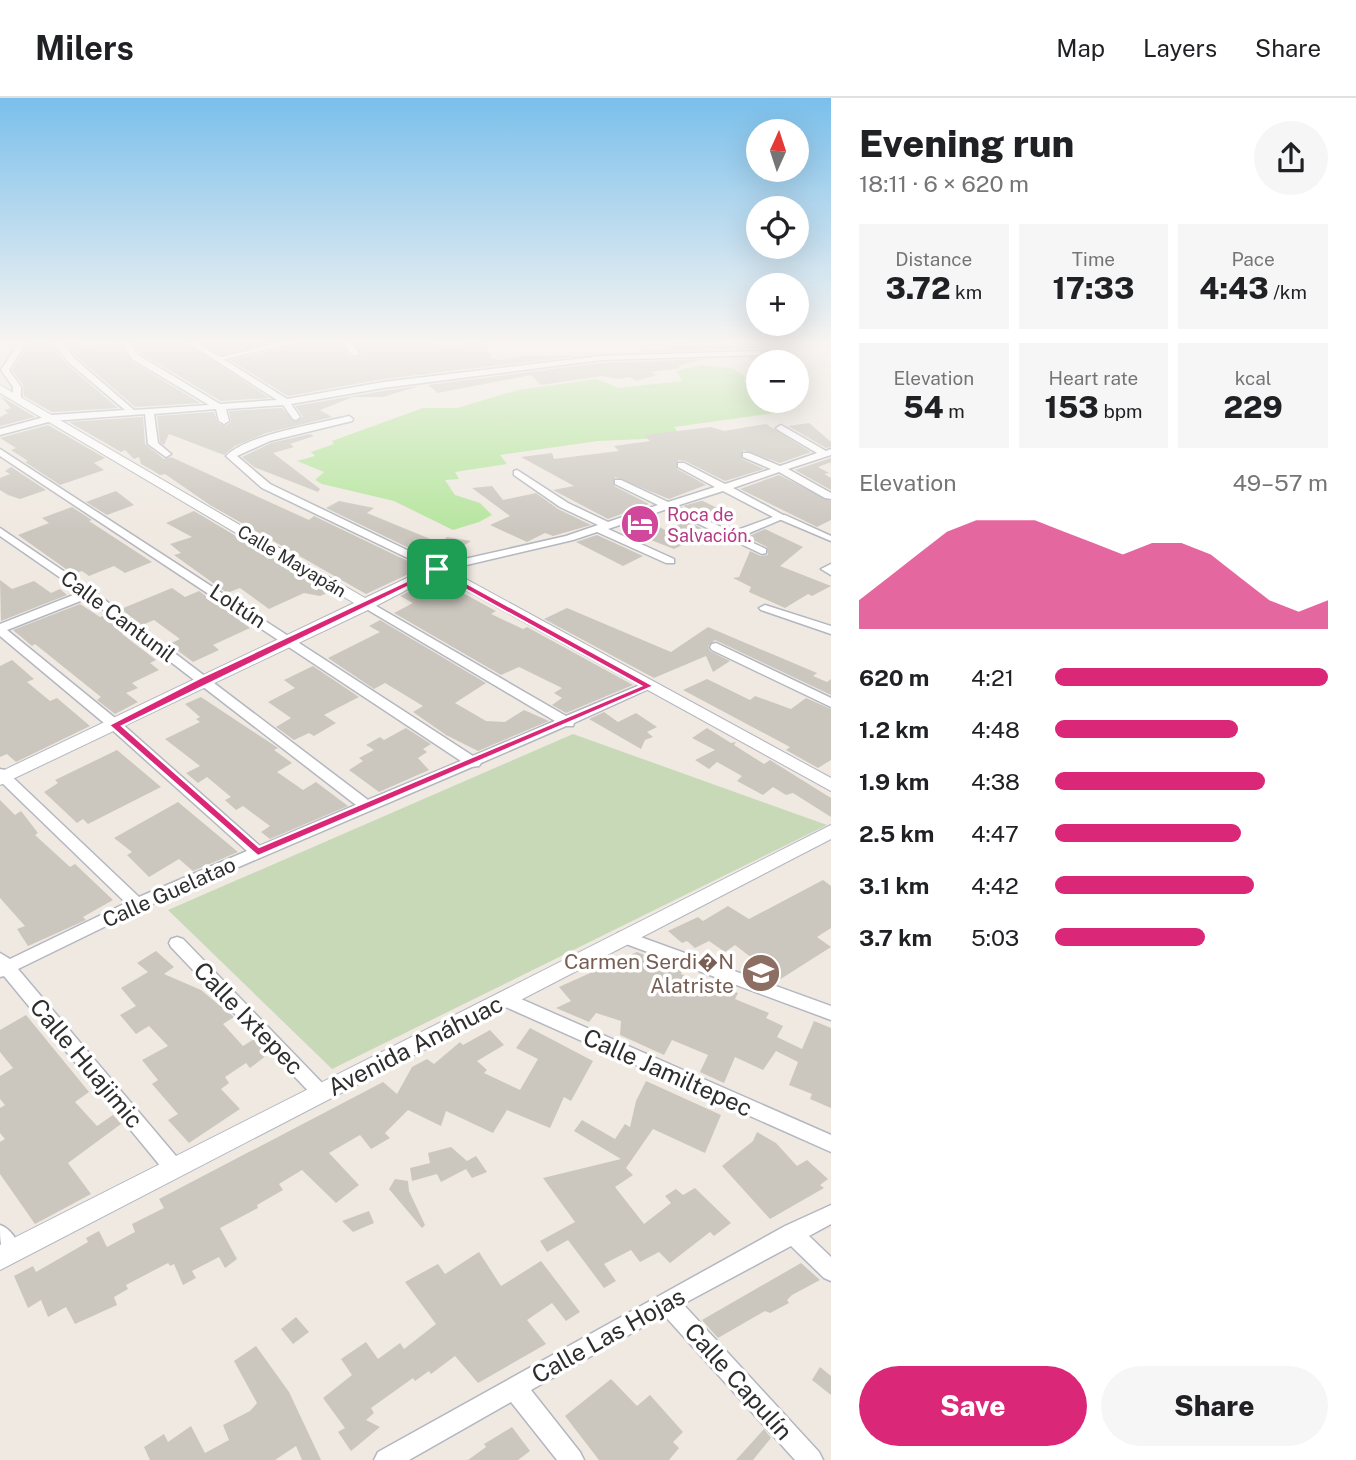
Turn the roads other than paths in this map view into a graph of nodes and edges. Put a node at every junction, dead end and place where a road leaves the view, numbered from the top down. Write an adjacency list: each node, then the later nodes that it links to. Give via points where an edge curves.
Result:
1 (30, 406): 10 (street, Calle Mayapán)
2 (124, 406): 8 (street)
3 (216, 406): 6 (street)
4 (253, 406): 6 (street)
5 (288, 406): 9 (street)
6 (222, 409): 7 (street); 12 (street)
7 (149, 412): 8 (street); 17 (street, via 152,439)
8 (133, 413): 10 (street)
9 (296, 417)
10 (51, 418): 14 (street); 36 (street, Calle Mayapán)
11 (349, 419): 34 (street, via 234,451 231,456 266,486)
12 (224, 421)
13 (781, 428): 16 (street)
14 (0, 432)
15 (0, 452): 40 (street, Loltún)
16 (828, 453): 20 (street)
17 (166, 454)
18 (746, 455): 20 (street)
19 (681, 465): 23 (street)
20 (780, 469): 23 (street); 24 (street)
21 (517, 473): 28 (street)
22 (618, 482): 25 (street)
23 (722, 486): 25 (street); 27 (street)
24 (830, 496): 26 (street)
25 (666, 504): 28 (street); 30 (street)
26 (813, 504)
27 (782, 517): 30 (street); 31 (street)
28 (604, 527): 33 (street); 34 (street)
29 (0, 531): 35 (street, Calle Cantunil)
30 (732, 536): 32 (street)
31 (831, 539)
32 (762, 551)
33 (670, 561)
34 (437, 569): 36 (street); 43 (street)
35 (89, 593): 38 (street); 42 (street, Calle Cantunil)
36 (367, 605): 40 (street); 45 (street, Calle Mayapán)
37 (765, 608): 39 (street)
38 (0, 629): 46 (street)
39 (831, 630)
40 (289, 640): 42 (street); 47 (street, Loltún)
41 (716, 647): 44 (street)
42 (203, 680): 46 (street); 50 (street, Calle Cantunil)
43 (649, 686): 45 (street, Calle Guelatao); 49 (street)
44 (831, 703)
45 (568, 723): 47 (street, Calle Guelatao)
46 (115, 725): 48 (street); 52 (street)
47 (474, 763): 50 (street, Calle Guelatao)
48 (1, 777): 53 (street)
49 (831, 785)
50 (368, 806): 52 (street, Calle Guelatao)
51 (831, 831): 54 (street, Avenida Anáhuac)
52 (258, 852): 53 (street, Calle Guelatao)
53 (137, 904): 56 (street, Calle Guelatao)
54 (624, 937): 57 (street, Avenida Anáhuac); 58 (street)
55 (177, 943): 59 (street, Calle Ixtepec)
56 (3, 966): 61 (street, Calle Huajimic)
57 (505, 999): 59 (street, Avenida Anáhuac); 60 (street, Calle Jamiltepec)
58 (831, 1013)
59 (321, 1093): 61 (street, Avenida Anáhuac)
60 (831, 1144)
61 (174, 1168): 64 (street, Avenida Anáhuac)
62 (831, 1214): 63 (street, Calle Las Hojas)
63 (792, 1233): 65 (street); 66 (street, Calle Las Hojas)
64 (4, 1248)
65 (831, 1271)
66 (666, 1302): 67 (street, Calle Las Hojas); 70 (street, Calle Capulín)
67 (514, 1387): 68 (street, Calle Las Hojas); 69 (street)
68 (386, 1460)
69 (572, 1460)
70 (811, 1460)

